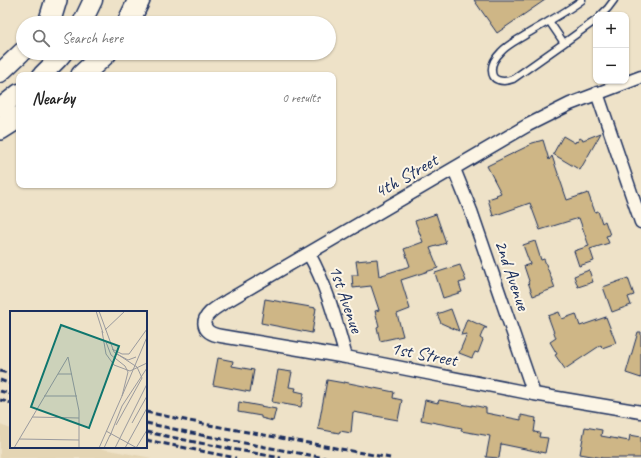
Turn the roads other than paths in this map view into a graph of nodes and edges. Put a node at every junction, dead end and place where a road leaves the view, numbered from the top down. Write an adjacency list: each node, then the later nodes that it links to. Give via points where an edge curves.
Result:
1 (44, 0): 9 (highway)
2 (56, 0): 10 (highway)
3 (65, 0): 11 (main road)
4 (93, 0): 12 (main road)
5 (139, 0): 13 (highway)
6 (582, 0): 14 (lane)
7 (614, 0): 8 (lane)
8 (604, 12)
9 (41, 16)
10 (52, 16)
11 (55, 16)
12 (85, 16)
13 (131, 16)
14 (549, 21): 16 (lane); 16 (lane, via 502,51 492,64 492,75 500,80 513,79)
15 (593, 22): 16 (lane)
16 (564, 44)
17 (16, 57): 20 (main road)
18 (57, 60): 21 (main road)
19 (98, 60): 22 (highway)
20 (0, 72)
21 (45, 72)
22 (85, 72)
23 (641, 77): 24 (street, 4th Street)
24 (597, 93): 29 (street, 4th Street, via 528,125); 30 (street)
25 (16, 95): 26 (main road)
26 (0, 108)
27 (16, 119): 28 (highway)
28 (0, 129)
29 (454, 169): 31 (street, 4th Street); 34 (street, 2nd Avenue)
30 (641, 222)
31 (309, 254): 32 (street, 4th Street, via 214,310 206,317); 33 (street, 1st Avenue, via 332,308)
32 (205, 326): 33 (street, 1st Street, via 208,332 215,335)
33 (346, 357): 34 (street, 1st Street)
34 (534, 394): 35 (street, 1st Street)
35 (641, 412)

